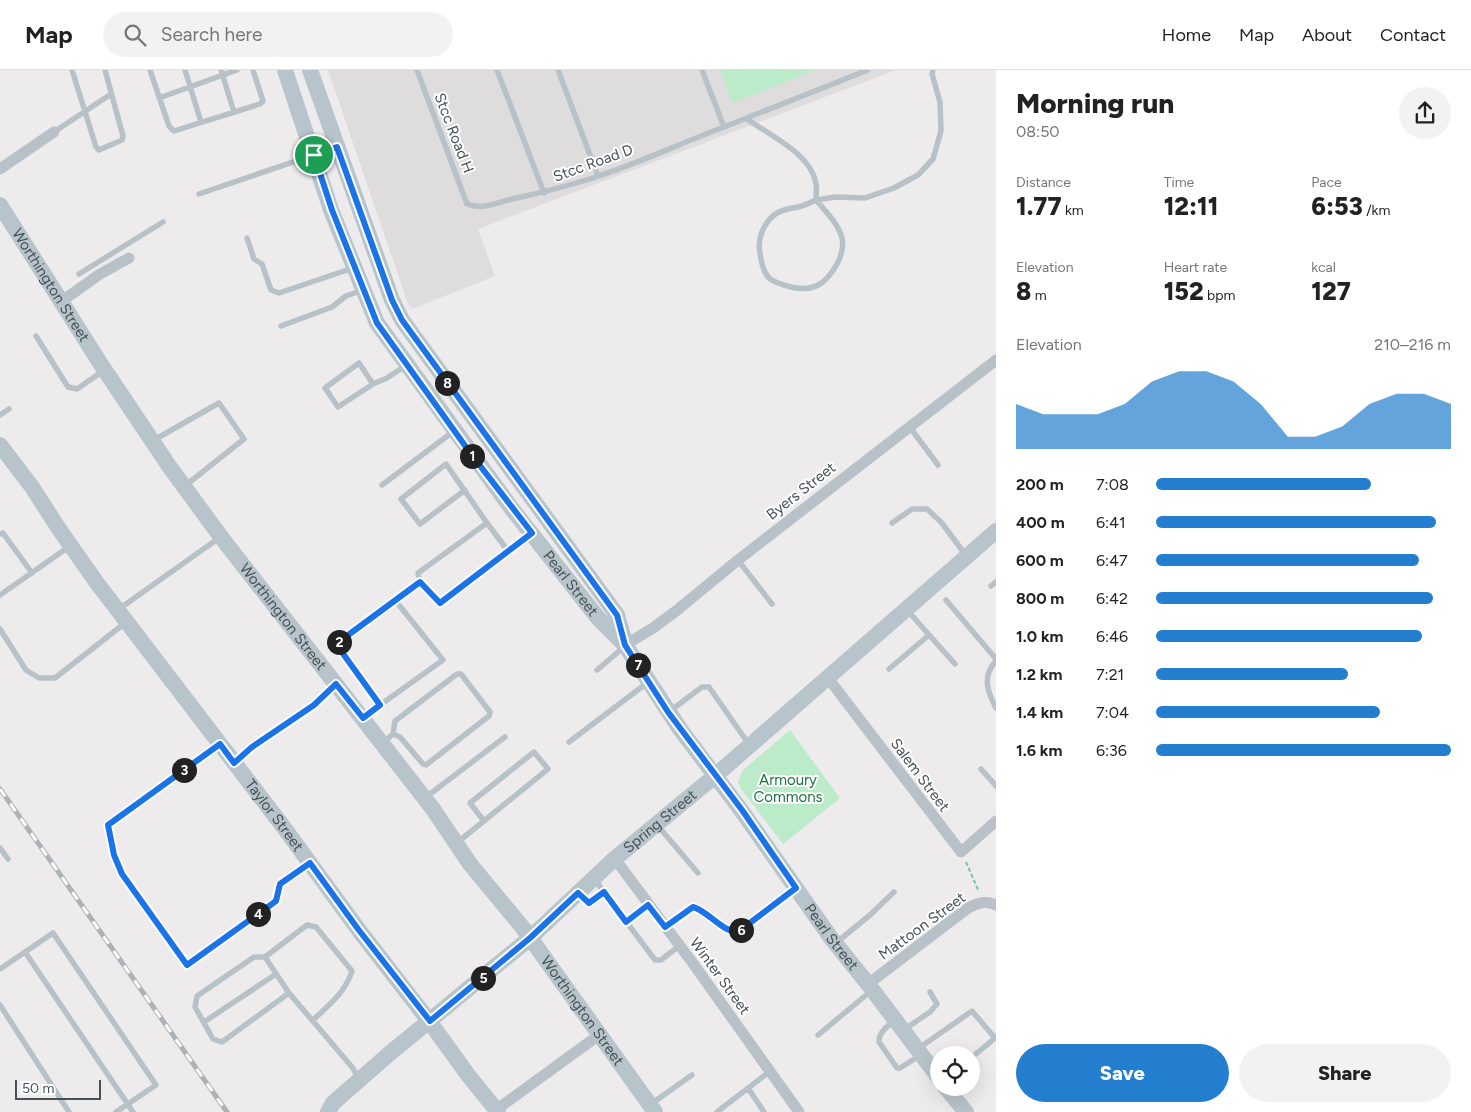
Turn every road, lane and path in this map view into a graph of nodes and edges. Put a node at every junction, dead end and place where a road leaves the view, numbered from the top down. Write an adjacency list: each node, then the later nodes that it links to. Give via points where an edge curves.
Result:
1 (72, 70): 19 (lane)
2 (104, 70): 17 (lane)
3 (150, 70): 18 (lane)
4 (185, 70): 16 (lane)
5 (237, 70): 15 (lane)
6 (253, 70): 20 (lane, via 263,101)
7 (285, 70): 26 (street, Pearl Street)
8 (310, 70): 25 (street, Pearl Street)
9 (417, 70): 32 (lane, Stcc Road H)
10 (498, 70): 29 (lane)
11 (558, 70): 28 (lane)
12 (702, 70): 23 (lane)
13 (868, 70): 21 (lane, Stcc Road D)
14 (933, 70): 31 (lane, via 940,102 941,130 933,159 918,175 894,188 865,198)
15 (222, 73): 16 (lane); 20 (lane)
16 (190, 87): 18 (lane); 22 (lane)
17 (112, 94): 19 (lane); 19 (lane, via 122,140 99,150 96,148)
18 (159, 98): 22 (lane, via 174,131)
19 (84, 110): 24 (lane)
20 (234, 112): 22 (lane)
21 (747, 119): 23 (lane, Stcc Road D); 31 (lane, via 793,150 808,166 816,183)
22 (201, 122)
23 (724, 127): 28 (lane, Stcc Road D)
24 (54, 132): 27 (street)
25 (337, 147): 26 (lane); 44 (street, Pearl Street, via 392,300)
26 (314, 155): 30 (lane); 38 (street, Pearl Street)
27 (0, 169)
28 (598, 176): 29 (lane, Stcc Road D)
29 (544, 193): 32 (lane, Stcc Road D, via 492,205 474,207)
30 (199, 194)
31 (816, 200): 31 (lane, via 786,208 772,216 763,229 758,247 761,264 769,278 796,288 811,288 826,281 840,258 843,240 836,224)
32 (467, 204)
33 (2, 212): 41 (street, Worthington Street)
34 (163, 222): 36 (lane)
35 (247, 238): 38 (lane, via 254,259 262,264 271,290 279,293)
36 (122, 247): 37 (lane); 39 (lane)
37 (129, 258): 41 (street)
38 (355, 268): 40 (street, Pearl Street)
39 (79, 274)
40 (363, 290): 42 (lane, via 346,296 332,307); 46 (street, Pearl Street, via 377,323)
41 (62, 301): 47 (street, Worthington Street)
42 (281, 326)
43 (36, 336): 47 (lane, via 68,387 77,389 84,386)
44 (425, 352): 46 (street); 59 (street, Pearl Street)
45 (995, 363): 51 (street, Byers Street)
46 (407, 365): 48 (lane); 52 (street, Pearl Street)
47 (105, 370): 53 (street, Worthington Street)
48 (373, 384): 48 (lane, via 338,408 325,388 359,363)
49 (10, 409): 50 (lane)
50 (0, 415)
51 (909, 426): 55 (lane); 69 (street, Byers Street)
52 (454, 431): 56 (lane); 63 (street, Pearl Street)
53 (152, 441): 57 (street, Worthington Street); 57 (lane, via 219,403 244,439)
54 (0, 445): 66 (street, Taylor Street)
55 (938, 465)
56 (382, 485)
57 (184, 487): 65 (street, Worthington Street)
58 (465, 490): 58 (lane, via 446,464 401,499 420,524); 60 (lane)
59 (548, 520): 63 (street); 80 (street, Pearl Street, via 617,615)
60 (487, 523): 67 (lane); 71 (lane, via 418,573)
61 (892, 523): 68 (lane, via 912,509 927,509)
62 (996, 531): 68 (street, Spring Street)
63 (532, 533): 67 (lane); 80 (street, Pearl Street, via 598,618)
64 (0, 534): 70 (lane, via 3,533)
65 (221, 537): 77 (lane, via 154,585); 87 (street, Worthington Street)
66 (70, 546): 70 (lane); 77 (street, Taylor Street)
67 (508, 551): 71 (lane, via 440,603)
68 (967, 556): 76 (street, Spring Street)
69 (738, 560): 75 (lane); 80 (street, Byers Street, via 668,618)
70 (32, 573): 72 (lane)
71 (420, 582): 73 (lane)
72 (0, 595)
73 (395, 600): 88 (lane, via 336,644); 88 (lane, via 444,660)
74 (946, 600): 81 (lane)
75 (772, 604)
76 (906, 609): 79 (lane); 85 (street, Spring Street)
77 (122, 616): 78 (lane, via 55,678 39,678 26,670); 95 (street, Taylor Street)
78 (0, 629)
79 (929, 635): 82 (lane); 83 (lane)
80 (625, 645): 84 (lane); 86 (street, Pearl Street)
81 (996, 660): 89 (lane, via 989,669 986,682)
82 (956, 664)
83 (889, 669)
84 (597, 670)
85 (828, 678): 96 (street, Spring Street); 107 (street, Salem Street)
86 (648, 681): 90 (street, Pearl Street); 94 (lane)
87 (336, 684): 91 (street, Worthington Street); 97 (lane, via 314,705)
88 (380, 705): 91 (lane)
89 (996, 708)
90 (668, 712): 96 (lane, via 702,687 709,688); 99 (street, Pearl Street)
91 (363, 718): 93 (street, Worthington Street)
92 (505, 737): 101 (lane)
93 (388, 739): 93 (lane, via 400,737 426,765 490,712 458,674 395,722); 101 (street, Worthington Street)
94 (568, 742)
95 (220, 744): 97 (street, Taylor Street); 110 (lane, via 108,825 122,874 187,965 276,901 280,884)
96 (750, 746): 99 (street, Spring Street)
97 (234, 763): 110 (street, Taylor Street)
98 (981, 769): 100 (lane)
99 (716, 775): 104 (street, Spring Street); 113 (street, Pearl Street)
100 (996, 786)
101 (425, 798): 105 (street, Worthington Street)
102 (484, 821): 102 (lane, via 548,769 534,752 470,803); 105 (lane)
103 (996, 821): 107 (street)
104 (657, 824): 109 (street, Spring Street); 111 (lane)
105 (457, 843): 122 (street, Worthington Street)
106 (0, 848): 108 (lane)
107 (960, 851): 117 (path)
108 (8, 859)
109 (615, 859): 112 (street, Spring Street); 118 (street, Winter Street)
110 (310, 863): 134 (street, Taylor Street, via 362,936)
111 (698, 873)
112 (593, 879): 114 (lane); 116 (street, Spring Street)
113 (796, 888): 121 (lane, via 738,932 693,907); 123 (street, Pearl Street)
114 (604, 892): 116 (lane, via 589,903); 120 (lane)
115 (894, 892): 123 (lane)
116 (578, 893): 122 (street, Spring Street)
117 (983, 902): 119 (street, Mattoon Street); 129 (street, Mattoon Street, via 968,908)
118 (648, 905): 120 (lane); 121 (street, Winter Street)
119 (996, 905)
120 (626, 922): 124 (lane, via 655,960 661,960)
121 (665, 927): 124 (street, Winter Street)
122 (530, 938): 134 (street, Spring Street); 137 (street, Worthington Street)
123 (835, 943): 129 (street, Pearl Street)
124 (679, 946): 142 (street, Winter Street)
125 (25, 952): 127 (lane); 147 (lane); 147 (lane, via 53,932 59,940 156,1085)
126 (265, 957): 128 (lane); 133 (lane, via 306,925 316,927 352,971 340,995); 135 (lane, via 254,957 197,996 195,1007)
127 (0, 969)
128 (276, 974): 131 (lane); 135 (lane)
129 (870, 987): 136 (street, Pearl Street); 138 (lane)
130 (930, 992): 136 (lane, via 937,1004 930,1012)
131 (290, 993): 133 (lane); 135 (lane, via 222,1042 213,1039)
132 (0, 1005): 150 (lane)
133 (313, 1020): 144 (lane)
134 (430, 1021): 144 (street, Spring Street); 149 (street, Taylor Street)
135 (204, 1022)
136 (899, 1025): 140 (street, Pearl Street); 140 (lane, via 878,1038 897,1068)
137 (599, 1035): 148 (street, Worthington Street); 149 (street)
138 (818, 1035)
139 (980, 1050): 140 (lane, via 995,1038 972,1011)
140 (919, 1052): 141 (street, Pearl Street)
141 (930, 1066)
142 (769, 1072): 145 (lane); 156 (street, Winter Street)
143 (692, 1075): 148 (lane)
144 (360, 1080): 153 (street, Spring Street)
145 (748, 1088): 154 (lane); 155 (lane)
146 (952, 1099): 157 (street)
147 (128, 1104): 151 (lane); 152 (lane)
148 (650, 1108)
149 (497, 1111)
150 (69, 1112)
151 (116, 1112)
152 (133, 1112)
153 (328, 1112)
154 (717, 1112)
155 (764, 1112)
156 (799, 1112)
157 (966, 1112)

